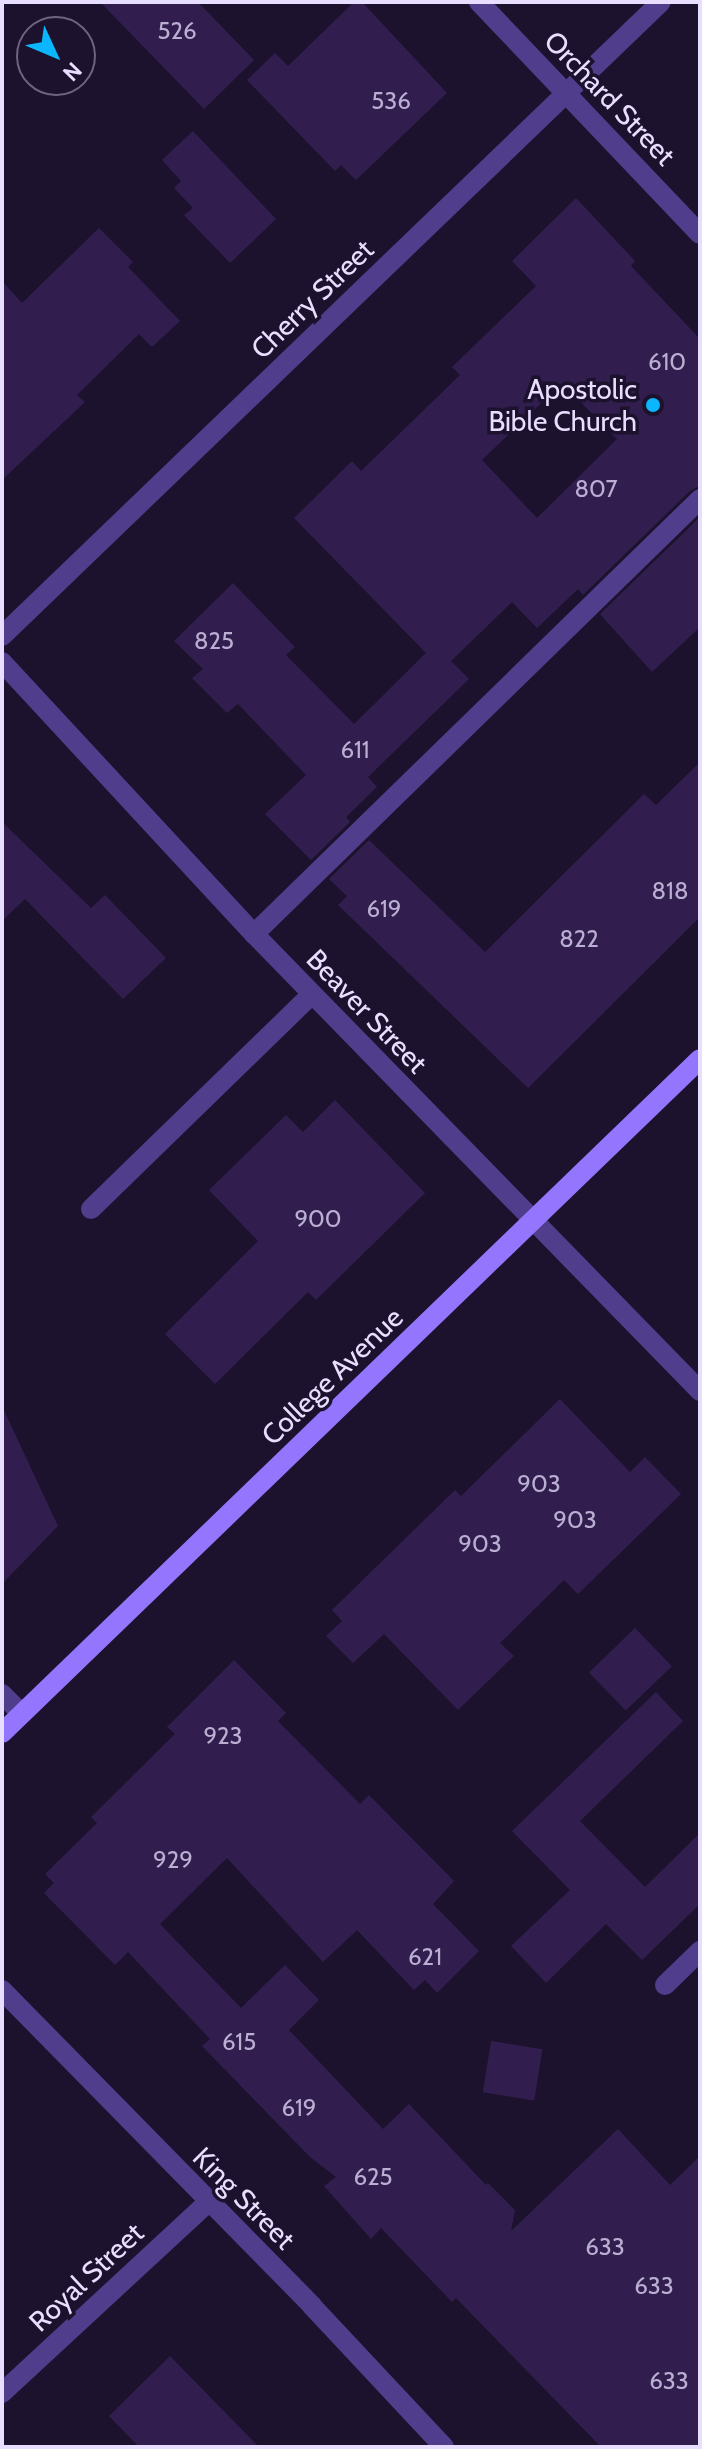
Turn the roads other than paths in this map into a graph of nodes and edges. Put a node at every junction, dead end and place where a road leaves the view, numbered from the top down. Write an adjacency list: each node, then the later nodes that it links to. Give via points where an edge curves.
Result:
1 (479, 2): 3 (street, Orchard Street)
2 (661, 2): 3 (street, Cherry Street)
3 (566, 93): 4 (street, Orchard Street); 6 (street, Cherry Street)
4 (700, 234)
5 (700, 499): 8 (street)
6 (2, 636)
7 (2, 662): 8 (street, Beaver Street)
8 (254, 934): 9 (street, Beaver Street)
9 (312, 994): 11 (street); 12 (street, Beaver Street)
10 (700, 1059): 12 (main road, College Avenue)
11 (91, 1209)
12 (532, 1221): 13 (street, Beaver Street); 15 (main road, College Avenue)
13 (700, 1391)
14 (2, 1694): 15 (street)
15 (22, 1714): 16 (main road, College Avenue)
16 (2, 1733)
17 (700, 1951): 18 (street)
18 (665, 1985)
19 (2, 1990): 20 (street, King Street)
20 (208, 2202): 21 (street, Royal Street); 22 (street, King Street)
21 (2, 2393)
22 (444, 2447)

